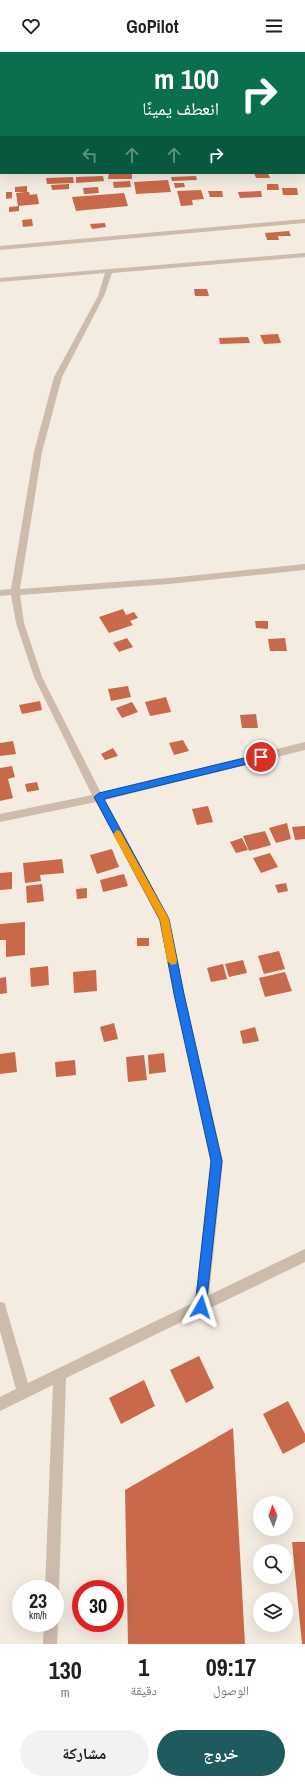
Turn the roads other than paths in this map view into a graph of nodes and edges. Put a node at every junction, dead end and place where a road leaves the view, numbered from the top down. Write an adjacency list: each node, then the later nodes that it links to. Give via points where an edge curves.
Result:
1 (305, 221): 2 (street)
2 (0, 248)
3 (305, 255): 4 (street)
4 (109, 271): 5 (street); 7 (street, via 101,296 58,376 38,452)
5 (0, 280)
6 (305, 567): 7 (street, via 168,581)
7 (15, 592): 8 (street); 10 (street, via 20,623 38,677)
8 (0, 593)
9 (305, 746): 10 (street)
10 (99, 797): 11 (street); 13 (street, via 164,919 217,1161)
11 (0, 818)
12 (305, 1255): 13 (street)
13 (201, 1307): 15 (street)
14 (0, 1308): 16 (street)
15 (60, 1375): 16 (street); 18 (street)
16 (24, 1393): 17 (street)
17 (0, 1404)
18 (52, 1580)
19 (51, 1632): 20 (street)
20 (50, 1644)

